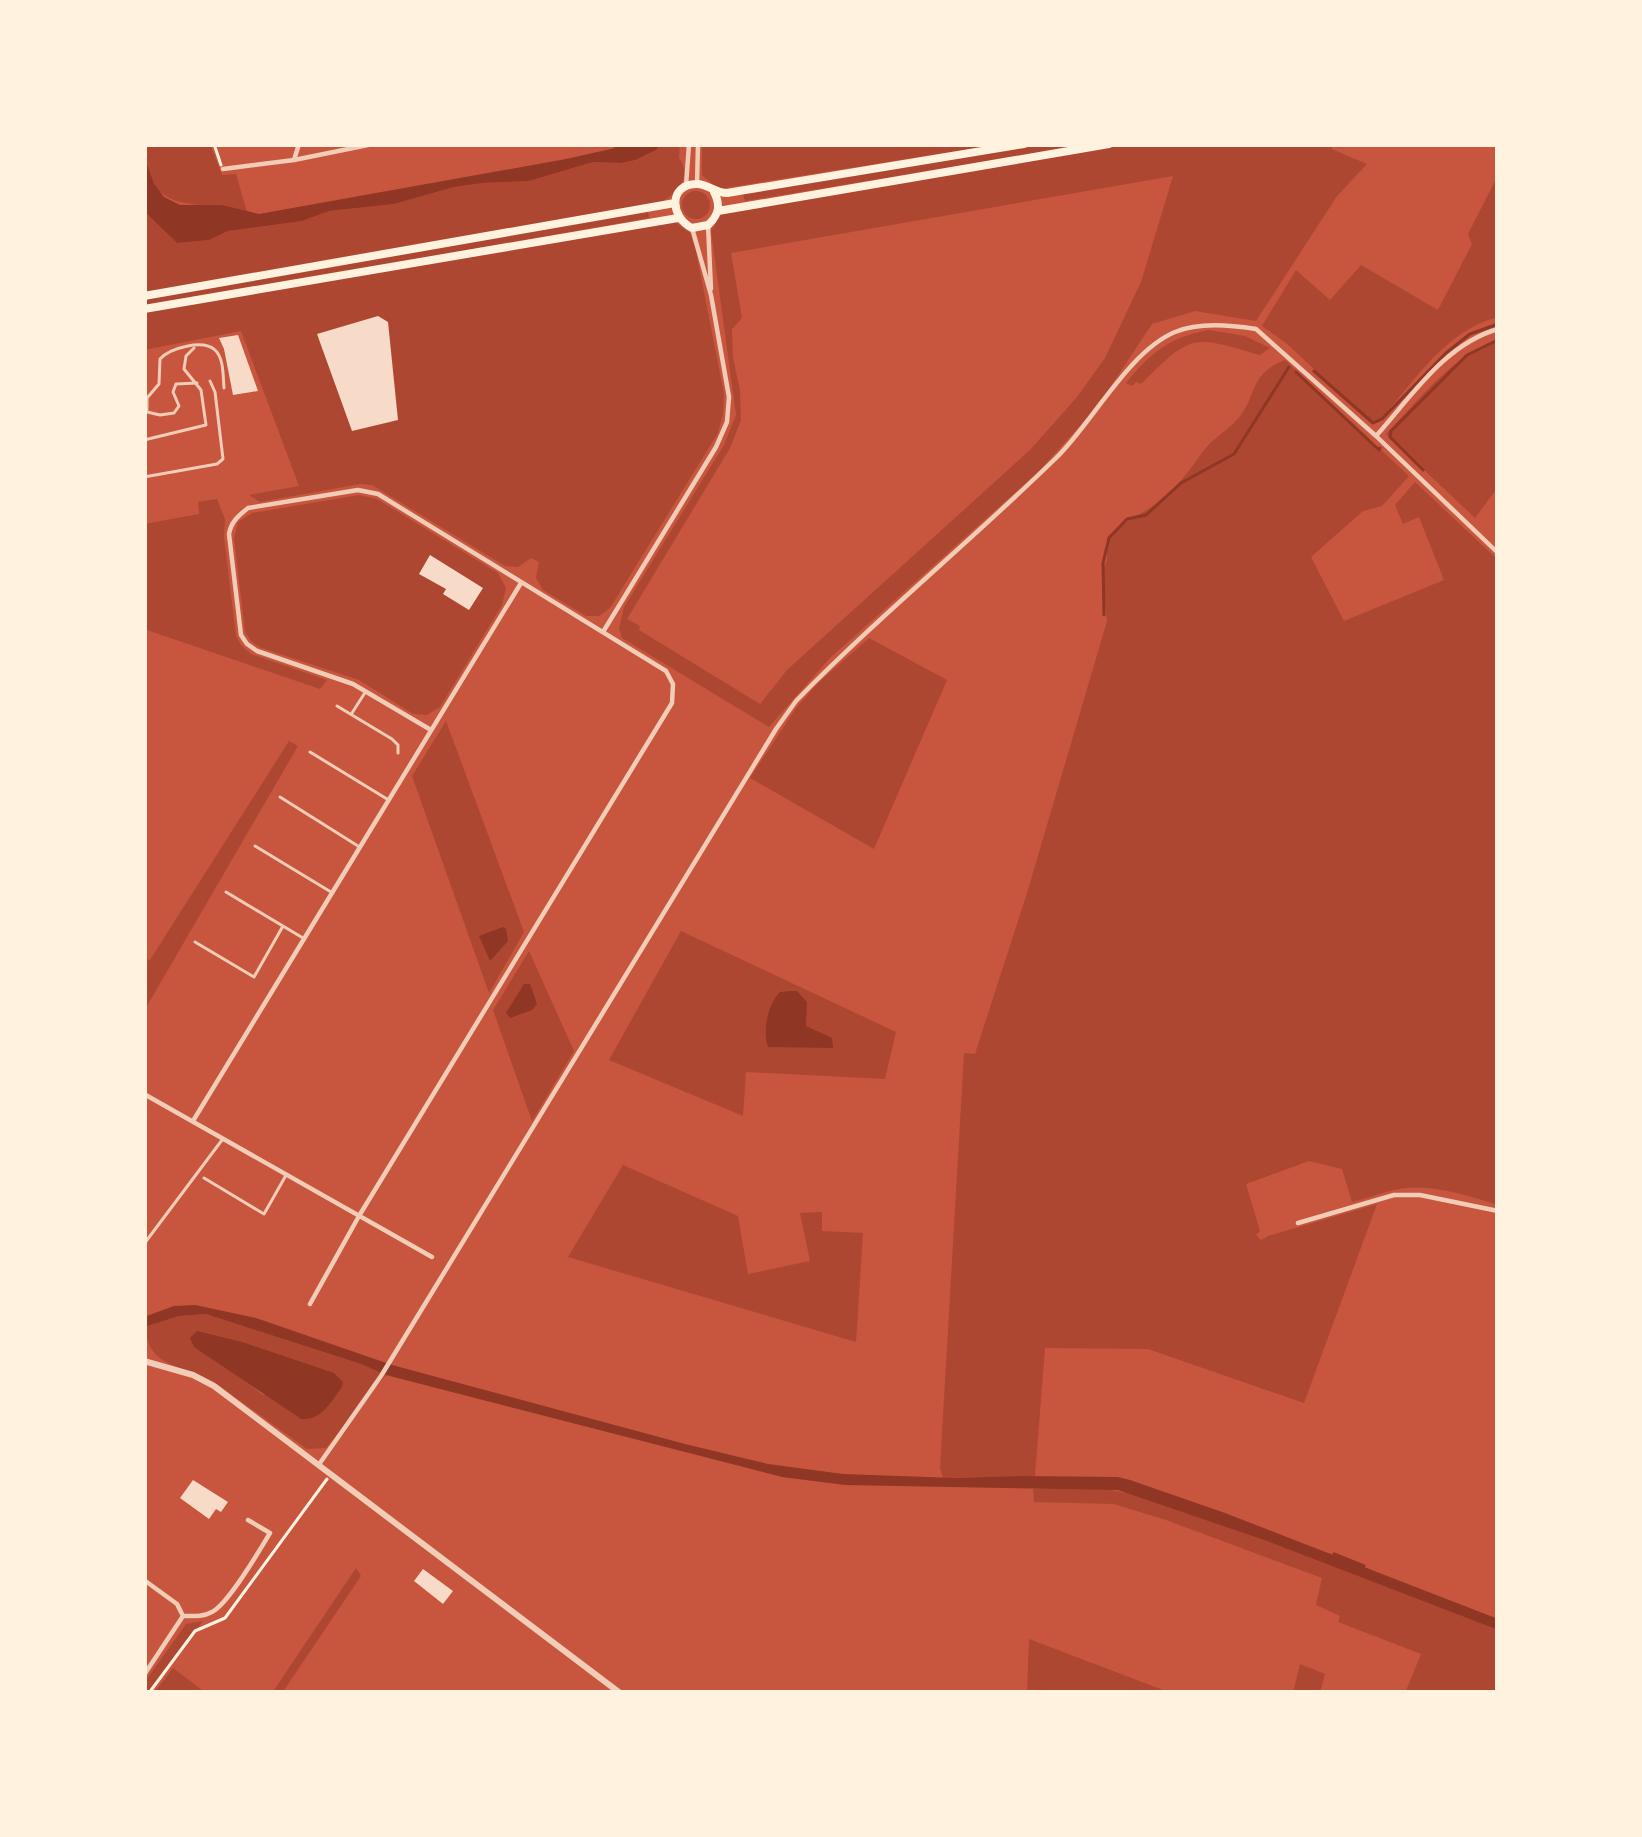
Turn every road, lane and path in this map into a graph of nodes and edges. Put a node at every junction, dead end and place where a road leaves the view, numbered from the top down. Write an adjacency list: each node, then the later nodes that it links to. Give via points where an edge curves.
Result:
1 (214, 144): 9 (path)
2 (298, 144): 8 (street)
3 (373, 144): 8 (street)
4 (689, 144): 11 (street)
5 (698, 144): 10 (street)
6 (1024, 144): 12 (main road)
7 (1109, 144): 14 (main road)
8 (294, 160): 9 (street)
9 (223, 169)
10 (697, 184): 11 (main road); 12 (main road)
11 (686, 187): 13 (main road)
12 (714, 192): 14 (main road)
13 (675, 202): 15 (main road); 19 (main road)
14 (718, 211): 16 (main road)
15 (678, 218): 17 (main road); 20 (main road)
16 (708, 225): 17 (main road); 18 (street)
17 (692, 227): 18 (street)
18 (711, 295): 31 (street, via 728,422)
19 (144, 296)
20 (144, 309)
21 (1498, 329): 26 (street, via 1448,356)
22 (196, 347): 24 (lane, via 184,369); 24 (lane, via 163,355 147,412 176,411 177,383); 25 (lane, via 218,353)
23 (210, 381): 28 (lane, via 223,459)
24 (197, 383): 27 (lane, via 206,425)
25 (224, 388)
26 (1376, 436): 29 (street); 60 (street, via 1256,329 1187,329 1144,353 1061,454 796,701)
27 (144, 440)
28 (144, 477)
29 (1498, 553)
30 (522, 583): 31 (street); 32 (street, via 368,490 248,508 229,534 241,635 257,651); 35 (street)
31 (603, 632): 53 (street, via 666,671 672,703)
32 (366, 691): 34 (lane); 35 (street)
33 (337, 706): 34 (lane)
34 (351, 715): 37 (lane, via 392,739)
35 (431, 730): 39 (street)
36 (310, 752): 39 (lane)
37 (398, 753)
38 (280, 797): 41 (lane)
39 (388, 800): 41 (street)
40 (255, 846): 43 (lane)
41 (360, 848): 43 (street)
42 (226, 892): 44 (lane)
43 (332, 893): 45 (street)
44 (283, 926): 45 (lane); 46 (lane, via 254,977)
45 (304, 939): 48 (street)
46 (195, 942)
47 (144, 1094): 48 (street)
48 (193, 1121): 49 (street)
49 (224, 1138): 50 (street); 55 (lane)
50 (286, 1175): 51 (lane, via 264,1214); 53 (street)
51 (204, 1178)
52 (1498, 1211): 54 (street, via 1394,1195)
53 (359, 1216): 56 (street); 57 (street)
54 (1298, 1222)
55 (144, 1244)
56 (432, 1257)
57 (310, 1304)
58 (144, 1343): 59 (street)
59 (144, 1360): 60 (street, via 205,1380)
60 (320, 1463): 67 (street)
61 (248, 1520): 63 (street, via 270,1533 249,1565 219,1607)
62 (144, 1580): 63 (street)
63 (183, 1616): 65 (street)
64 (177, 1655): 66 (path)
65 (144, 1675)
66 (149, 1693)
67 (620, 1693)

